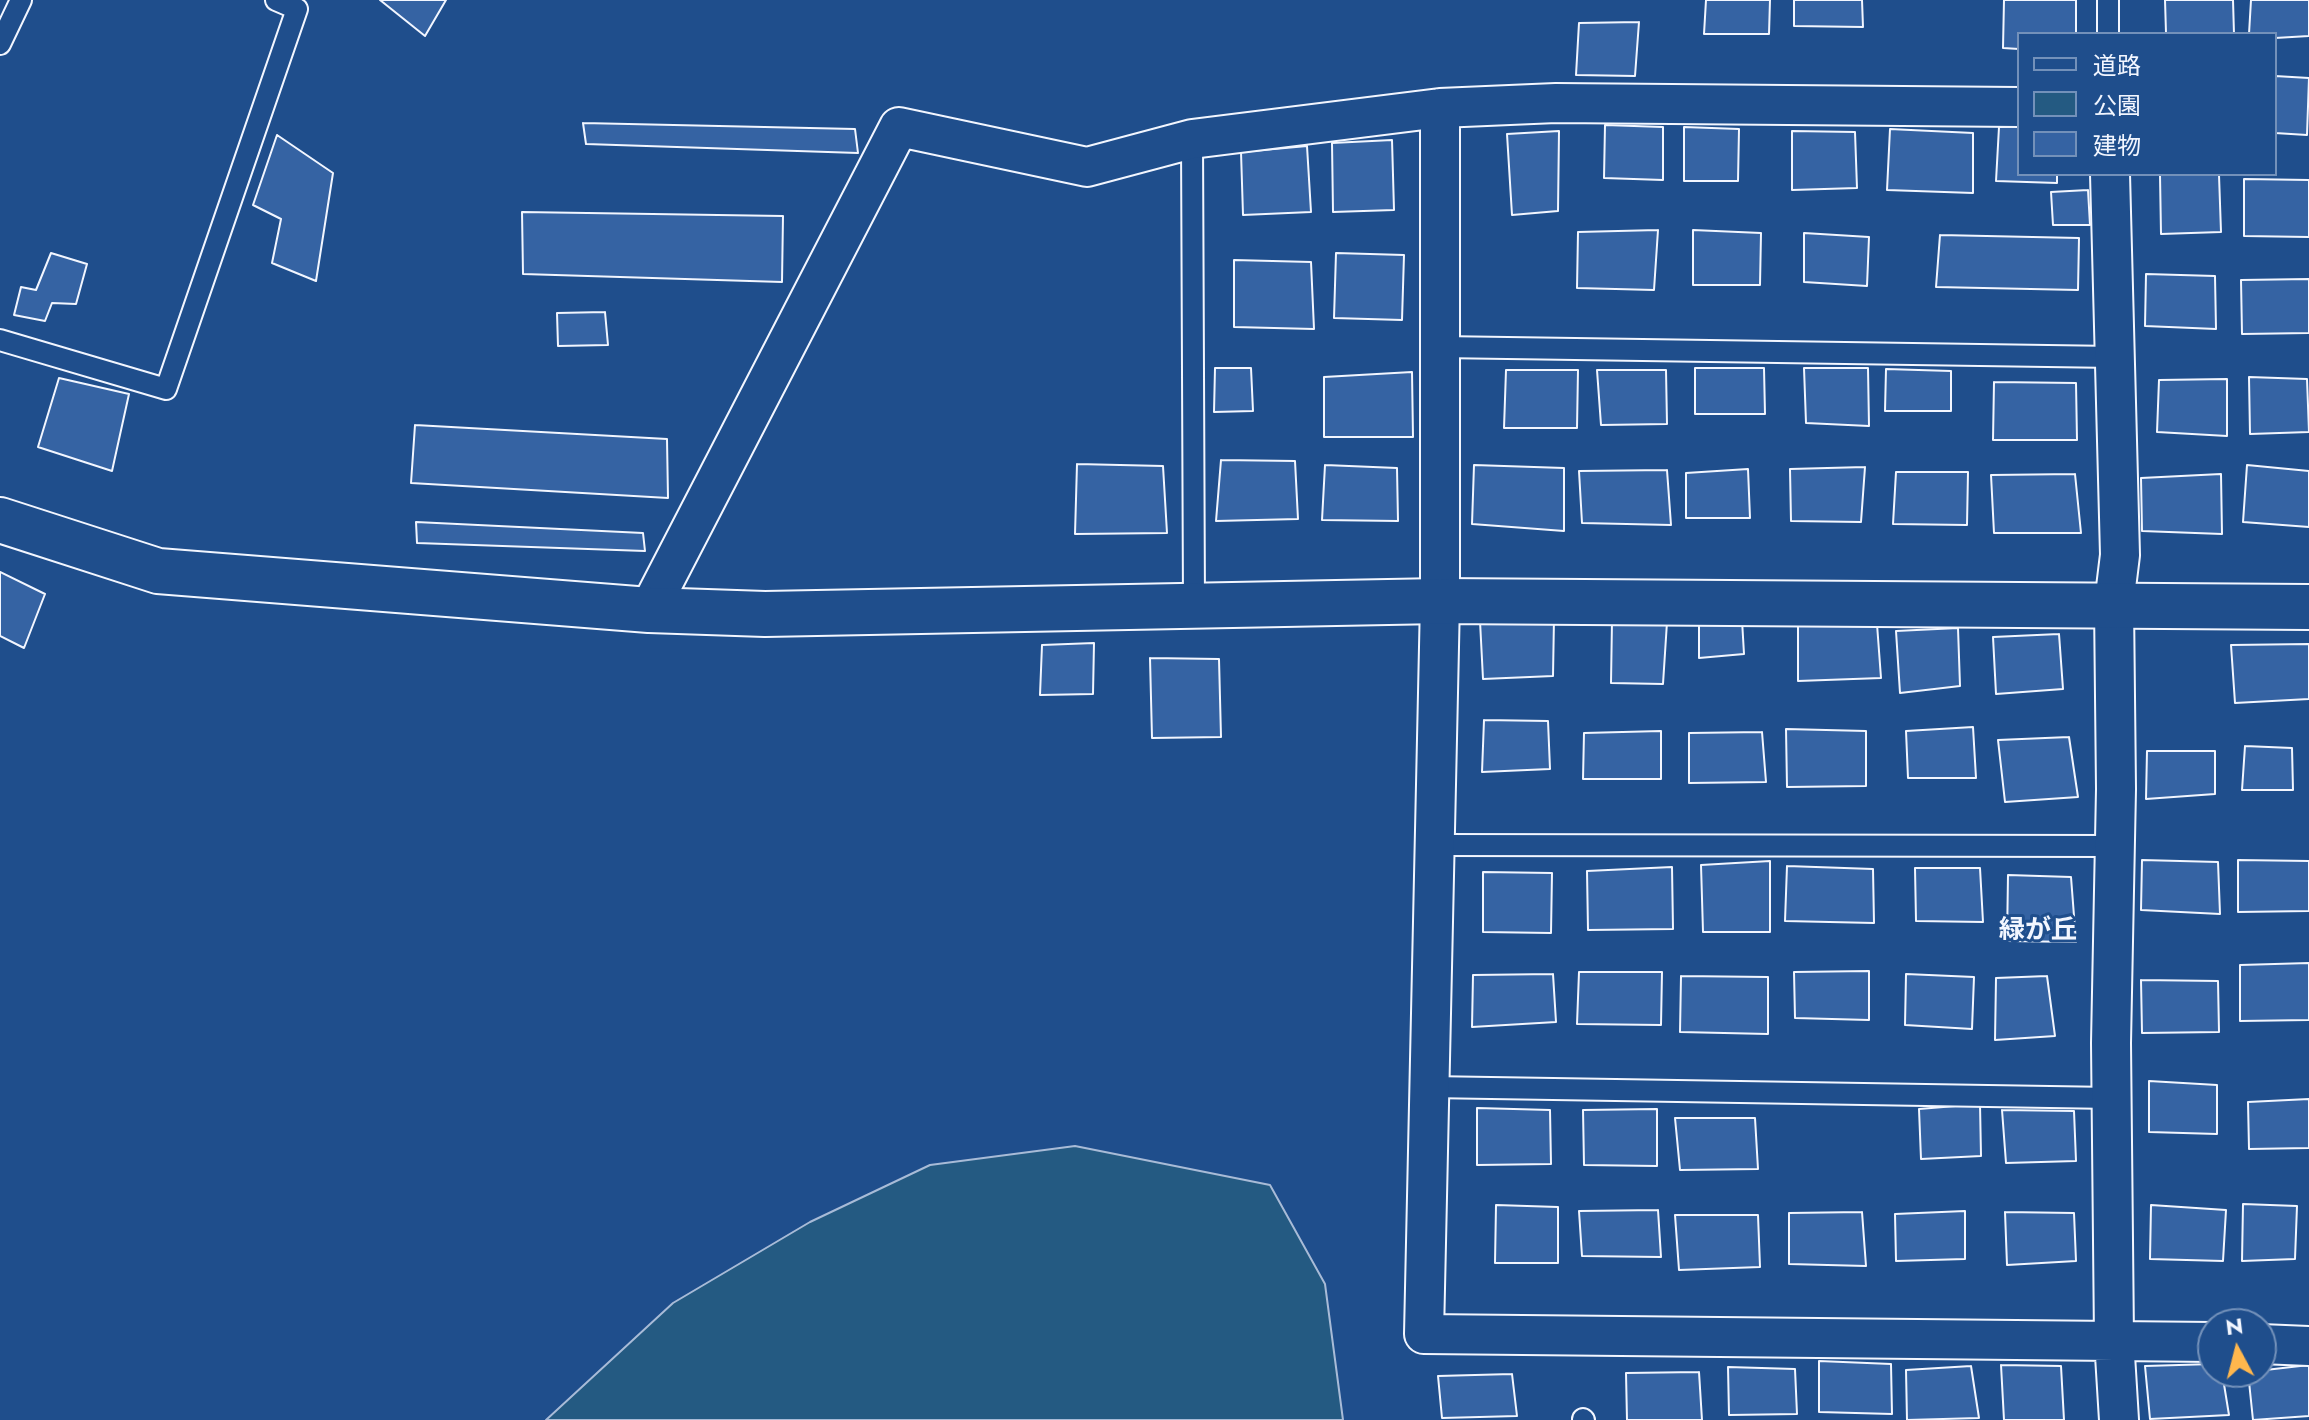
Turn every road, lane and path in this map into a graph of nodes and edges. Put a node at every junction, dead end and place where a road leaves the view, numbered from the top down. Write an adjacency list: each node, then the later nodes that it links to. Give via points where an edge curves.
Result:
1 (21, 0): 5 (lane)
2 (276, 0): 10 (lane, via 297,9 166,389)
3 (2108, 0): 4 (lane)
4 (2108, 32)
5 (0, 44)
6 (2017, 107): 7 (street, via 1556,103)
7 (1440, 108): 8 (street); 11 (street)
8 (1192, 139): 16 (lane); 18 (street, via 1087,167 899,127)
9 (2110, 176): 12 (street)
10 (0, 340)
11 (1440, 347): 12 (lane); 14 (street)
12 (2115, 357): 15 (street, via 2120,555)
13 (3, 525): 18 (street, via 158,571)
14 (1440, 601): 15 (street); 16 (street); 19 (street)
15 (2114, 604): 17 (street); 20 (street)
16 (1194, 605): 18 (street, via 765,614)
17 (2309, 607)
18 (649, 610)
19 (1434, 845): 20 (lane); 21 (street)
20 (2115, 846): 22 (street)
21 (1429, 1087): 22 (lane); 23 (street, via 1424,1334)
22 (2112, 1098): 23 (street)
23 (2114, 1339): 24 (street); 27 (street)
24 (2197, 1342)
25 (2277, 1345): 26 (street)
26 (2309, 1346)
27 (2119, 1420)

